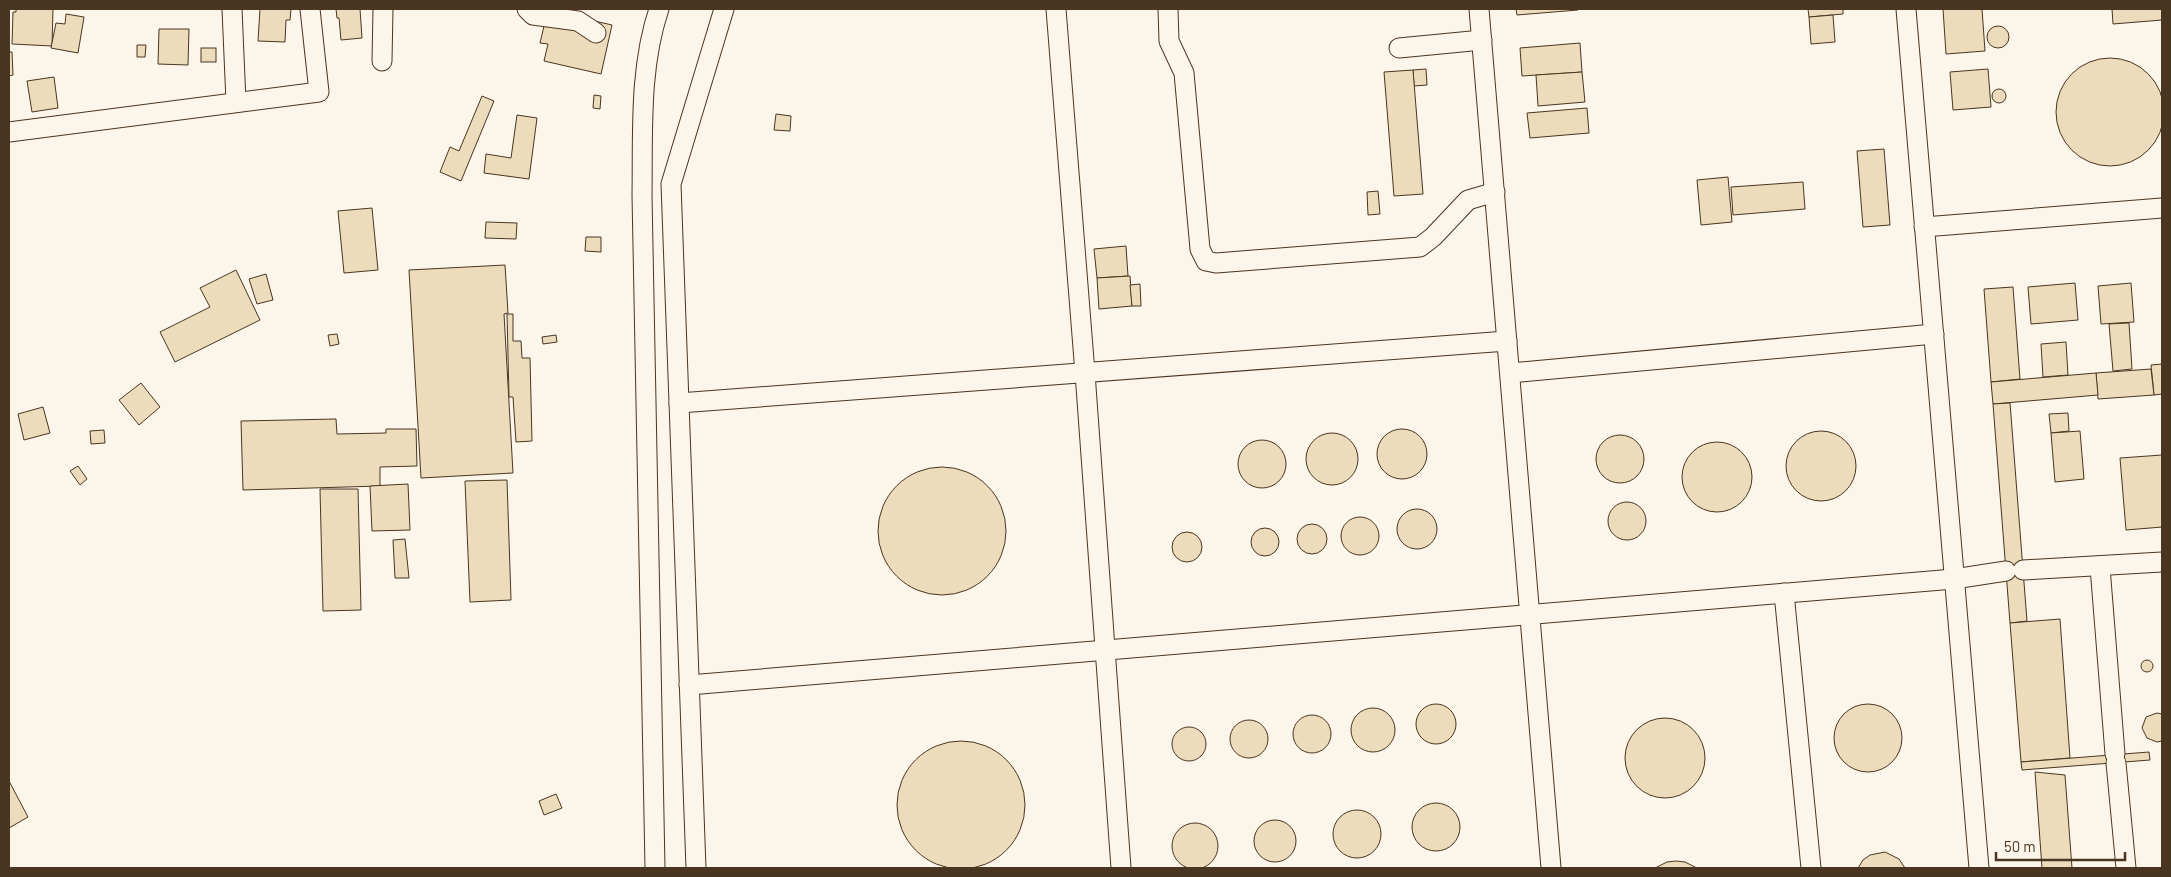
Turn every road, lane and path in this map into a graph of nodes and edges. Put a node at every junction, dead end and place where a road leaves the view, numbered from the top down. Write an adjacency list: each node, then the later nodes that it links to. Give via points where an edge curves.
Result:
1 (232, 9): 15 (street)
2 (310, 9): 15 (street, via 319,92)
3 (383, 9): 14 (street)
4 (526, 9): 11 (street, via 533,15 578,21)
5 (659, 9): 32 (street, via 651,32 643,99 642,195)
6 (724, 9): 24 (street, via 671,184)
7 (1056, 9): 22 (street)
8 (1168, 9): 17 (street, via 1169,41 1184,73 1200,249 1206,261 1216,263 1420,247 1468,200)
9 (1479, 9): 12 (street)
10 (1906, 9): 19 (street)
11 (596, 33)
12 (1482, 40): 13 (street); 17 (street)
13 (1399, 48)
14 (382, 61)
15 (236, 102): 16 (street)
16 (9, 132)
17 (1495, 192): 21 (street)
18 (2162, 208): 19 (street)
19 (1924, 227): 20 (street)
20 (1934, 334): 23 (street); 27 (street)
21 (1507, 341): 22 (street); 23 (street)
22 (1085, 373): 24 (street); 30 (street)
23 (1510, 373): 29 (street)
24 (679, 403): 31 (street)
25 (2162, 562): 26 (street)
26 (2100, 567): 27 (street, via 2015,571); 38 (street)
27 (1954, 579): 28 (street); 37 (street)
28 (1784, 593): 29 (street); 36 (street)
29 (1530, 614): 30 (street); 35 (street)
30 (1105, 650): 31 (street); 34 (street)
31 (690, 685): 33 (street)
32 (656, 868)
33 (696, 868)
34 (1121, 868)
35 (1551, 868)
36 (1811, 868)
37 (1979, 868)
38 (2126, 868)

